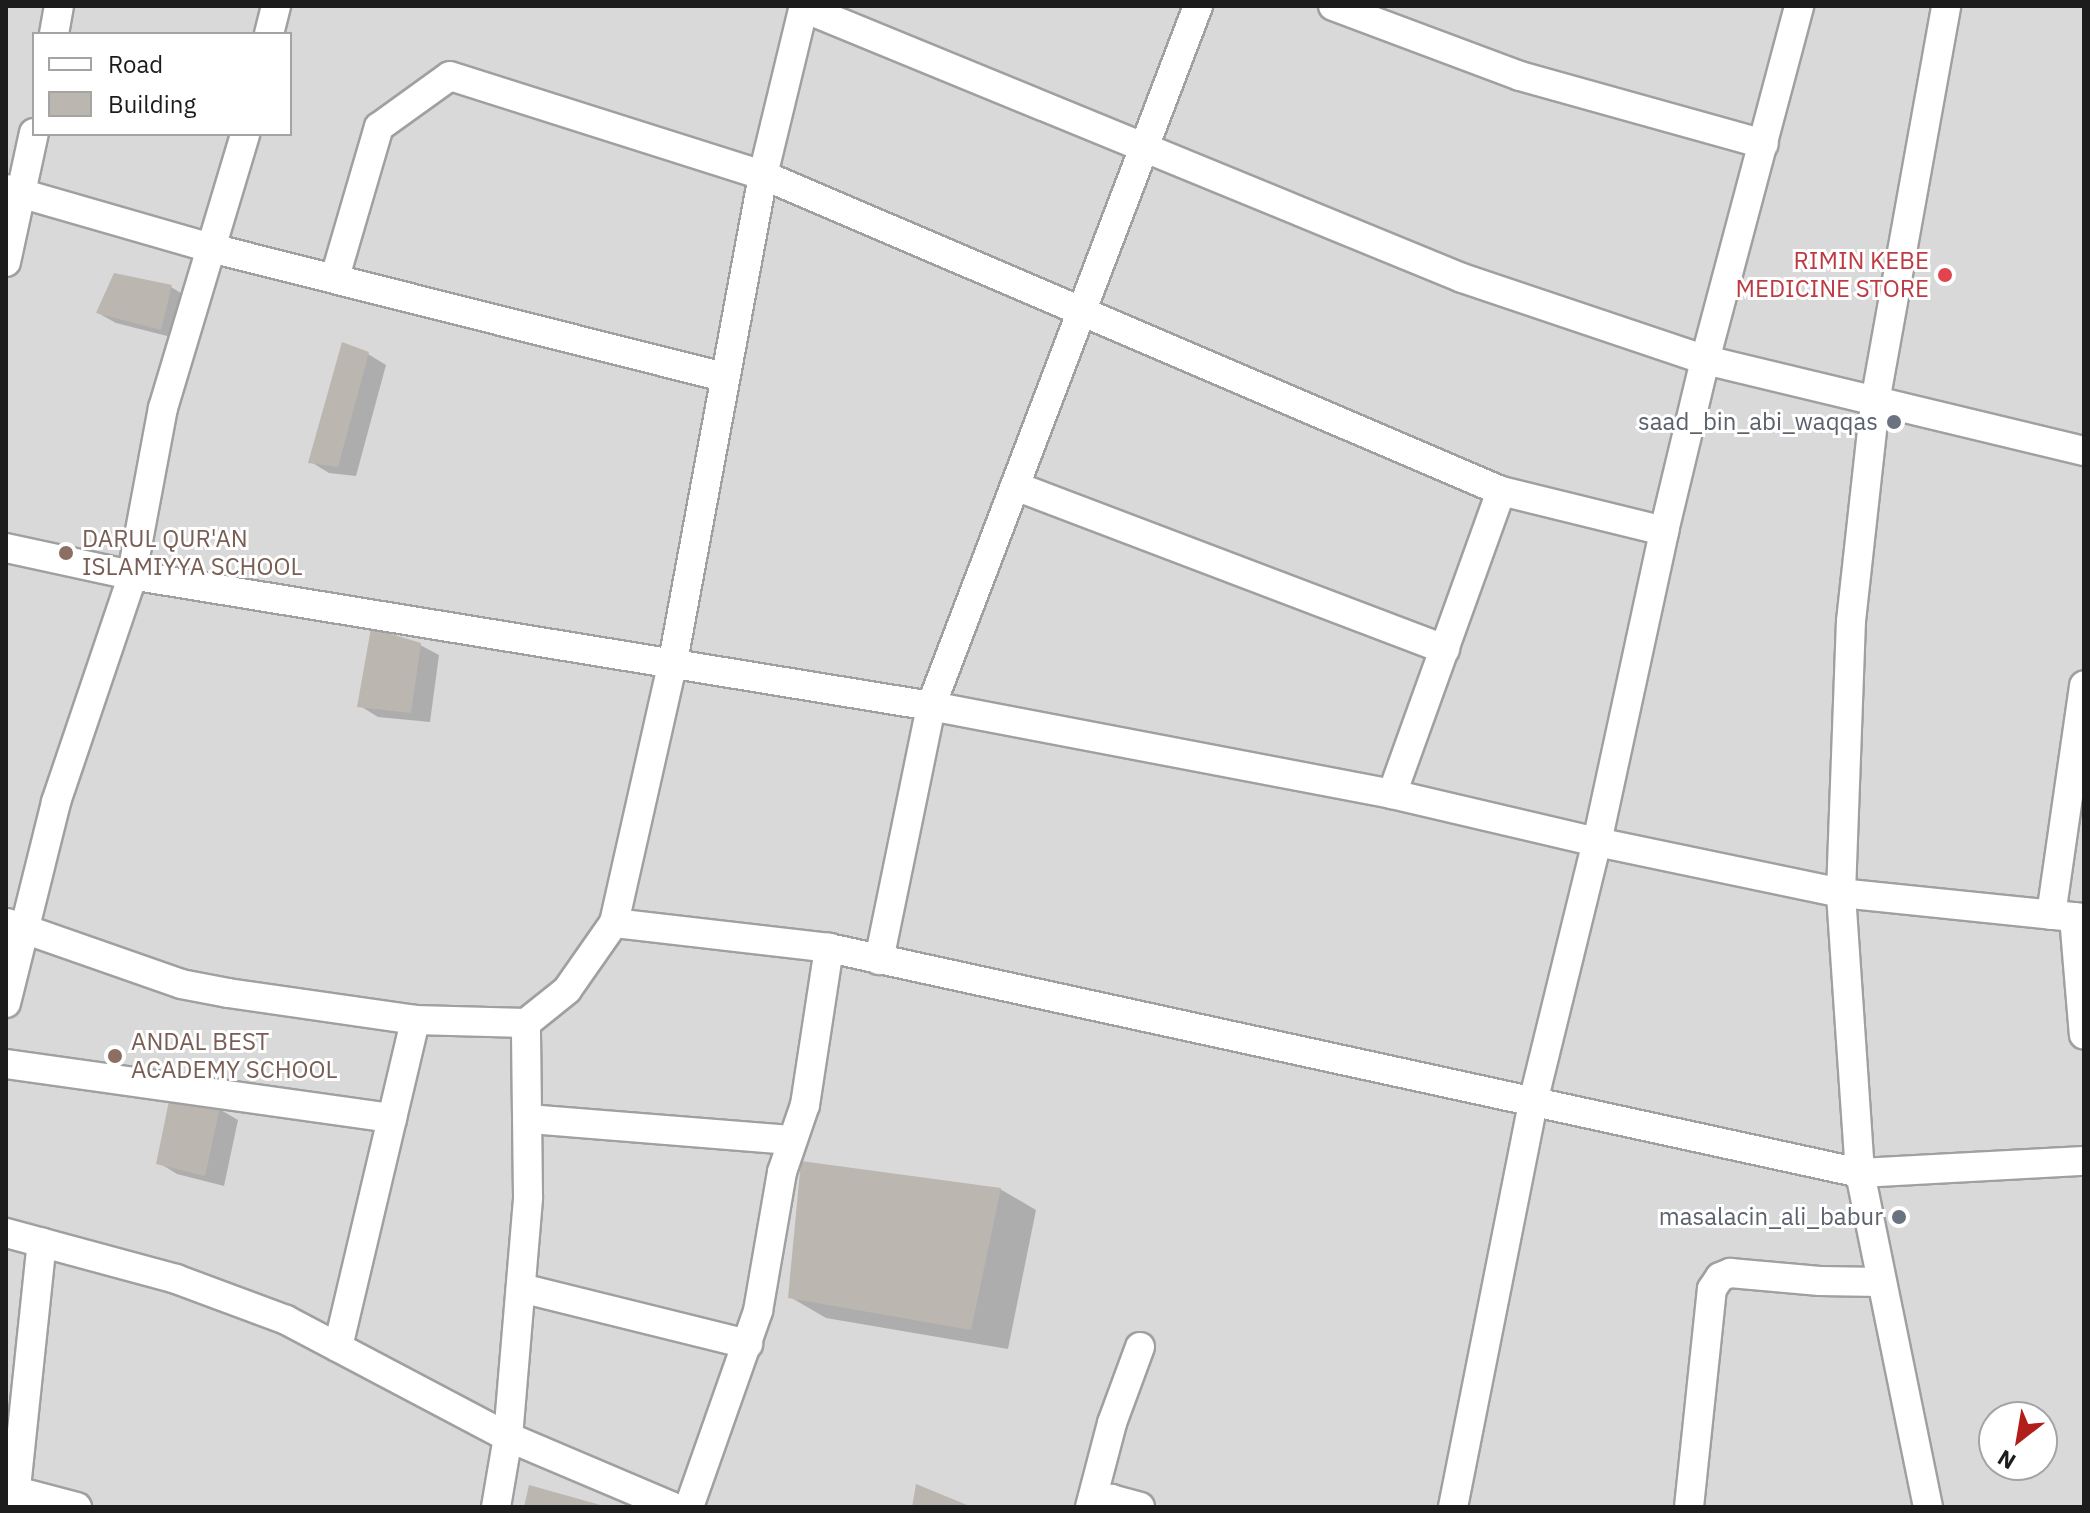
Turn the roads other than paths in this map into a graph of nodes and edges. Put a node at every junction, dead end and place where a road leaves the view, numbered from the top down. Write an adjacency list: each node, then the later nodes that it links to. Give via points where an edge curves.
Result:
1 (59, 6): 8 (street)
2 (276, 6): 9 (street)
3 (1198, 6): 13 (street)
4 (1333, 6): 12 (street, via 1520,76)
5 (1799, 6): 12 (street)
6 (1946, 6): 22 (street)
7 (804, 7): 13 (street); 14 (street)
8 (54, 32)
9 (270, 32)
10 (33, 136): 15 (street)
11 (244, 136): 16 (street)
12 (1764, 144): 20 (street)
13 (1145, 146): 19 (street); 20 (street, via 1462,278)
14 (763, 175): 18 (street, via 450,76 379,127); 19 (street); 21 (street)
15 (14, 191): 16 (street); 17 (street)
16 (211, 248): 18 (street); 28 (street, via 163,408)
17 (6, 262)
18 (335, 277): 21 (street)
19 (1082, 309): 24 (street); 25 (street)
20 (1705, 360): 22 (street); 26 (street)
21 (724, 377): 30 (street)
22 (1875, 402): 23 (street); 35 (street, via 1851,621)
23 (2084, 451)
24 (1015, 486): 29 (street); 32 (street)
25 (1501, 491): 26 (street); 29 (street)
26 (1664, 531): 34 (street)
27 (6, 548): 28 (street)
28 (131, 575): 30 (street); 38 (street)
29 (1445, 649): 33 (street)
30 (673, 661): 32 (street); 37 (street)
31 (2084, 685): 36 (street)
32 (931, 706): 33 (street); 40 (street)
33 (1392, 794): 34 (street)
34 (1597, 842): 35 (street); 46 (street)
35 (1841, 893): 36 (street); 51 (street)
36 (2070, 917): 44 (street)
37 (614, 923): 39 (street); 43 (street, via 567,990)
38 (15, 925): 41 (street); 42 (street, via 181,984)
39 (829, 948): 40 (street); 49 (street, via 805,1105)
40 (879, 960): 46 (street)
41 (6, 1003)
42 (415, 1020): 43 (street); 47 (street)
43 (526, 1023): 48 (street)
44 (2084, 1035)
45 (6, 1064): 47 (street)
46 (1533, 1102): 51 (street); 67 (street)
47 (392, 1118): 57 (street)
48 (529, 1119): 49 (street); 55 (street)
49 (792, 1140): 56 (street)
50 (2084, 1161): 51 (street)
51 (1860, 1173): 54 (street)
52 (6, 1233): 53 (street)
53 (42, 1242): 57 (street, via 176,1279 286,1320); 60 (street)
54 (1881, 1282): 68 (street, via 1730,1273 1720,1277 1712,1289); 69 (street)
55 (521, 1288): 56 (street); 59 (street)
56 (748, 1344): 64 (street)
57 (338, 1347): 59 (street)
58 (1140, 1347): 65 (street, via 1112,1423)
59 (508, 1437): 62 (street); 63 (street)
60 (15, 1499): 61 (street)
61 (77, 1507)
62 (496, 1507)
63 (673, 1507)
64 (689, 1507)
65 (1090, 1507): 66 (street, via 1111,1499)
66 (1140, 1507)
67 (1453, 1507)
68 (1689, 1507)
69 (1928, 1507)

